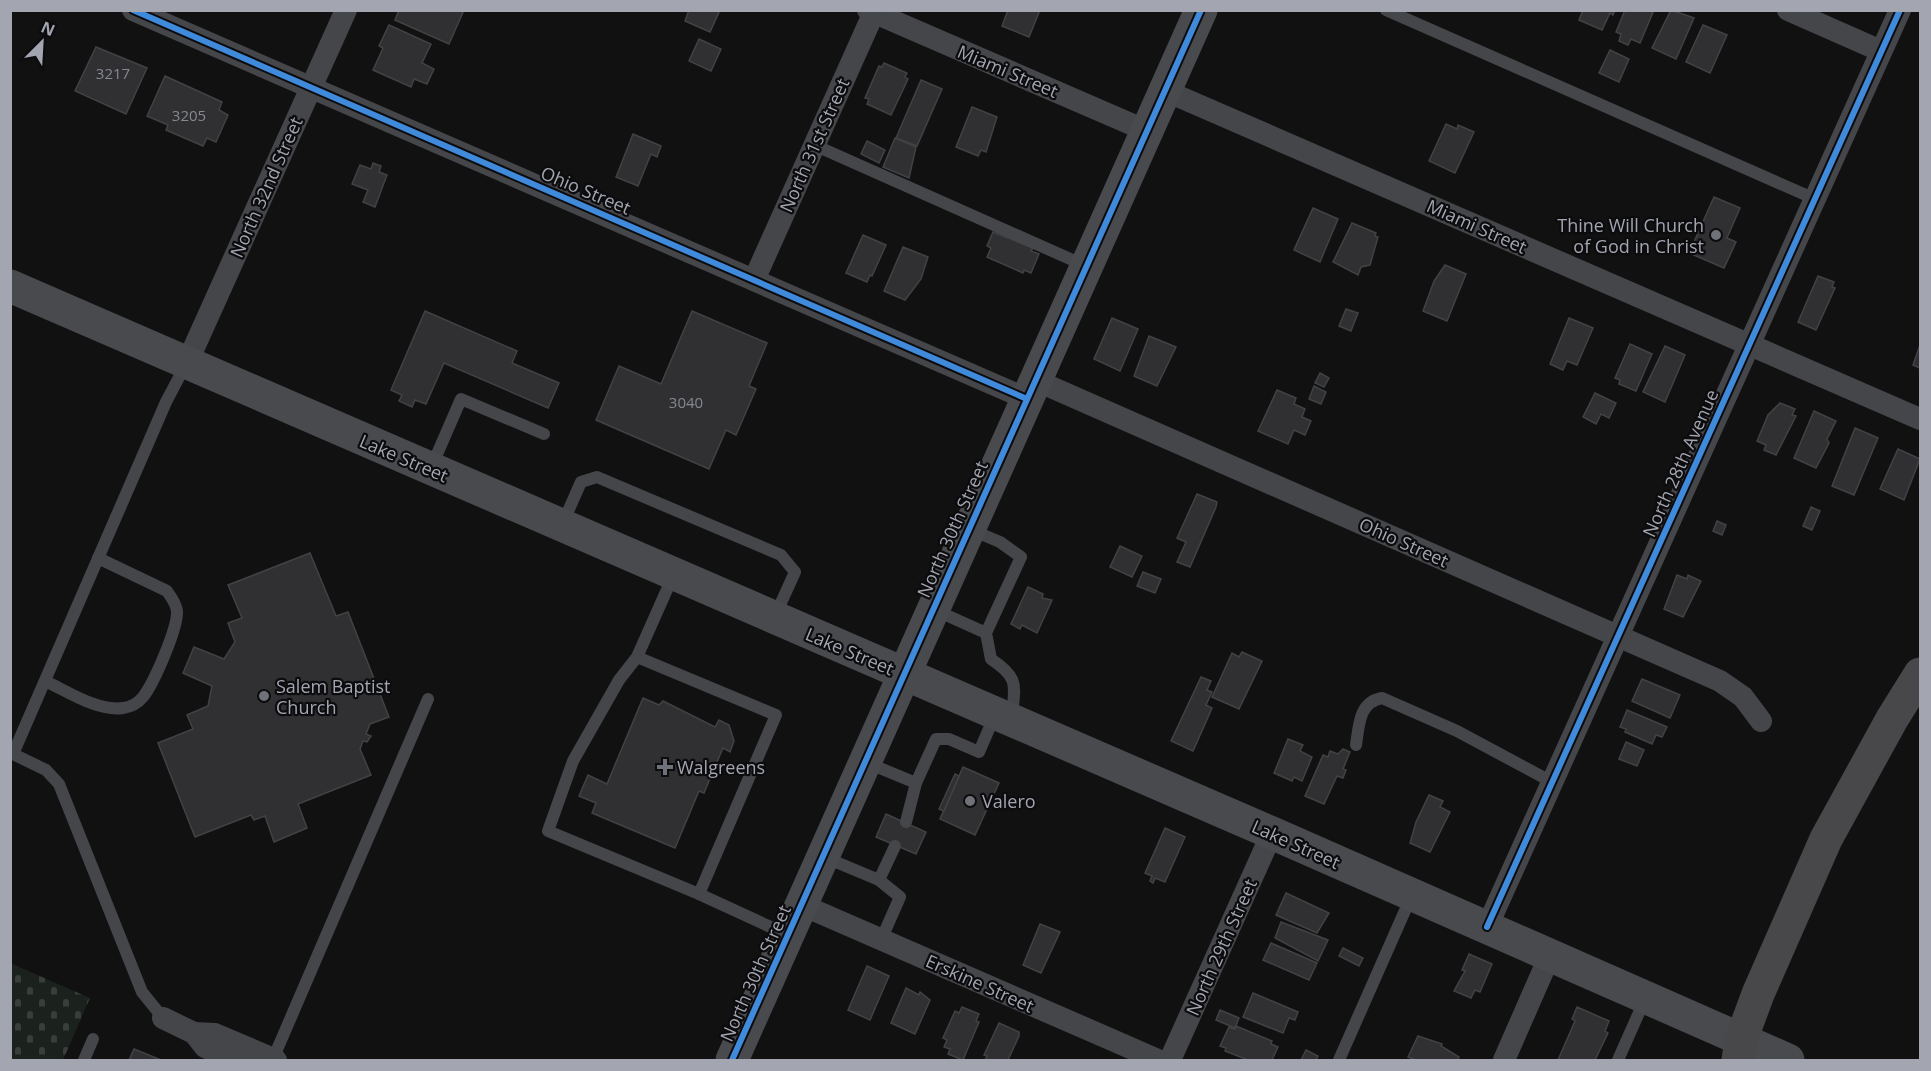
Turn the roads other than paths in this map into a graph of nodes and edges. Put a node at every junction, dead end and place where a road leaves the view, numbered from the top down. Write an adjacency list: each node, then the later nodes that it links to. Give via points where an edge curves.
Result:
1 (133, 10): 9 (street, Ohio Street)
2 (346, 10): 9 (street, North 32nd Street)
3 (1202, 10): 10 (main road, North 30th Street)
4 (1386, 10): 13 (lane)
5 (1788, 10): 8 (street)
6 (1900, 10): 8 (street, North 28th Avenue)
7 (872, 11): 11 (street, Miami Street); 12 (street, North 31st Street)
8 (1881, 51): 13 (street, North 28th Avenue)
9 (311, 87): 15 (street, Ohio Street); 18 (street, North 32nd Street)
10 (1166, 91): 11 (main road, North 30th Street); 17 (street, Miami Street)
11 (1147, 132): 14 (main road, North 30th Street)
12 (814, 145): 14 (lane); 15 (street, North 31st Street)
13 (1815, 199): 17 (street, North 28th Avenue)
14 (1087, 266): 19 (main road, North 30th Street)
15 (754, 280): 19 (street, Ohio Street)
16 (10, 286): 18 (main road, Lake Street)
17 (1750, 345): 20 (street, Miami Street); 30 (street, North 28th Avenue)
18 (187, 363): 22 (main road, Lake Street); 25 (lane, via 168,396)
19 (1031, 390): 24 (main road, North 30th Street); 30 (street, Ohio Street)
20 (1920, 419)
21 (544, 434): 22 (lane, via 462,399)
22 (431, 469): 23 (main road, Lake Street)
23 (561, 526): 26 (main road, Lake Street); 28 (lane, via 581,482 597,477 781,555 795,572)
24 (969, 528): 27 (main road, North 30th Street); 29 (lane, via 1021,557)
25 (98, 558): 34 (lane); 34 (lane, via 167,591 177,611 173,632 148,689 130,706 110,708)
26 (674, 575): 28 (main road, Lake Street); 31 (lane)
27 (933, 610): 29 (lane); 32 (main road, North 30th Street)
28 (774, 618): 32 (main road, Lake Street)
29 (986, 633): 36 (lane, via 991,659 1013,677)
30 (1619, 636): 37 (street, Ohio Street, via 1720,681 1743,697); 41 (street, North 28th Avenue)
31 (637, 657): 48 (lane, via 776,716); 48 (lane, via 619,680 573,761 548,831)
32 (904, 674): 36 (main road, Lake Street); 40 (main road, North 30th Street)
33 (1920, 674): 59 (highway, via 1833,825 1763,983)
34 (45, 681): 39 (lane)
35 (429, 699): 62 (lane)
36 (1003, 717): 42 (lane, via 979,752 949,739 936,739); 44 (main road, Lake Street)
37 (1761, 721)
38 (1356, 745): 41 (lane, via 1363,711 1373,700 1382,698 1457,731)
39 (12, 754): 56 (lane, via 46,770 59,784 139,984)
40 (865, 762): 42 (lane); 46 (main road, North 30th Street)
41 (1552, 782): 51 (street, North 28th Avenue)
42 (916, 783): 43 (lane)
43 (906, 822)
44 (1272, 833): 49 (main road, Lake Street); 65 (street, North 29th Street)
45 (895, 846): 47 (lane)
46 (823, 857): 47 (lane); 50 (main road, North 30th Street)
47 (879, 880): 53 (lane, via 900,897)
48 (699, 894): 52 (lane)
49 (1413, 895): 51 (main road, Lake Street); 66 (lane)
50 (802, 905): 52 (main road, North 30th Street); 53 (street, Erskine Street)
51 (1487, 927): 54 (main road, Lake Street)
52 (788, 935): 63 (main road, North 30th Street)
53 (881, 940): 64 (street, Erskine Street)
54 (1550, 955): 55 (main road, Lake Street); 67 (street)
55 (1646, 997): 59 (main road, Lake Street); 68 (lane)
56 (163, 1018): 57 (street)
57 (194, 1033): 61 (street, via 205,1047); 62 (street, via 214,1034)
58 (93, 1039): 60 (lane)
59 (1740, 1050): 69 (main road, Lake Street)
60 (84, 1060)
61 (236, 1060)
62 (274, 1060)
63 (732, 1060)
64 (1158, 1060)
65 (1170, 1060)
66 (1339, 1060)
67 (1504, 1060)
68 (1618, 1060)
69 (1788, 1060)

